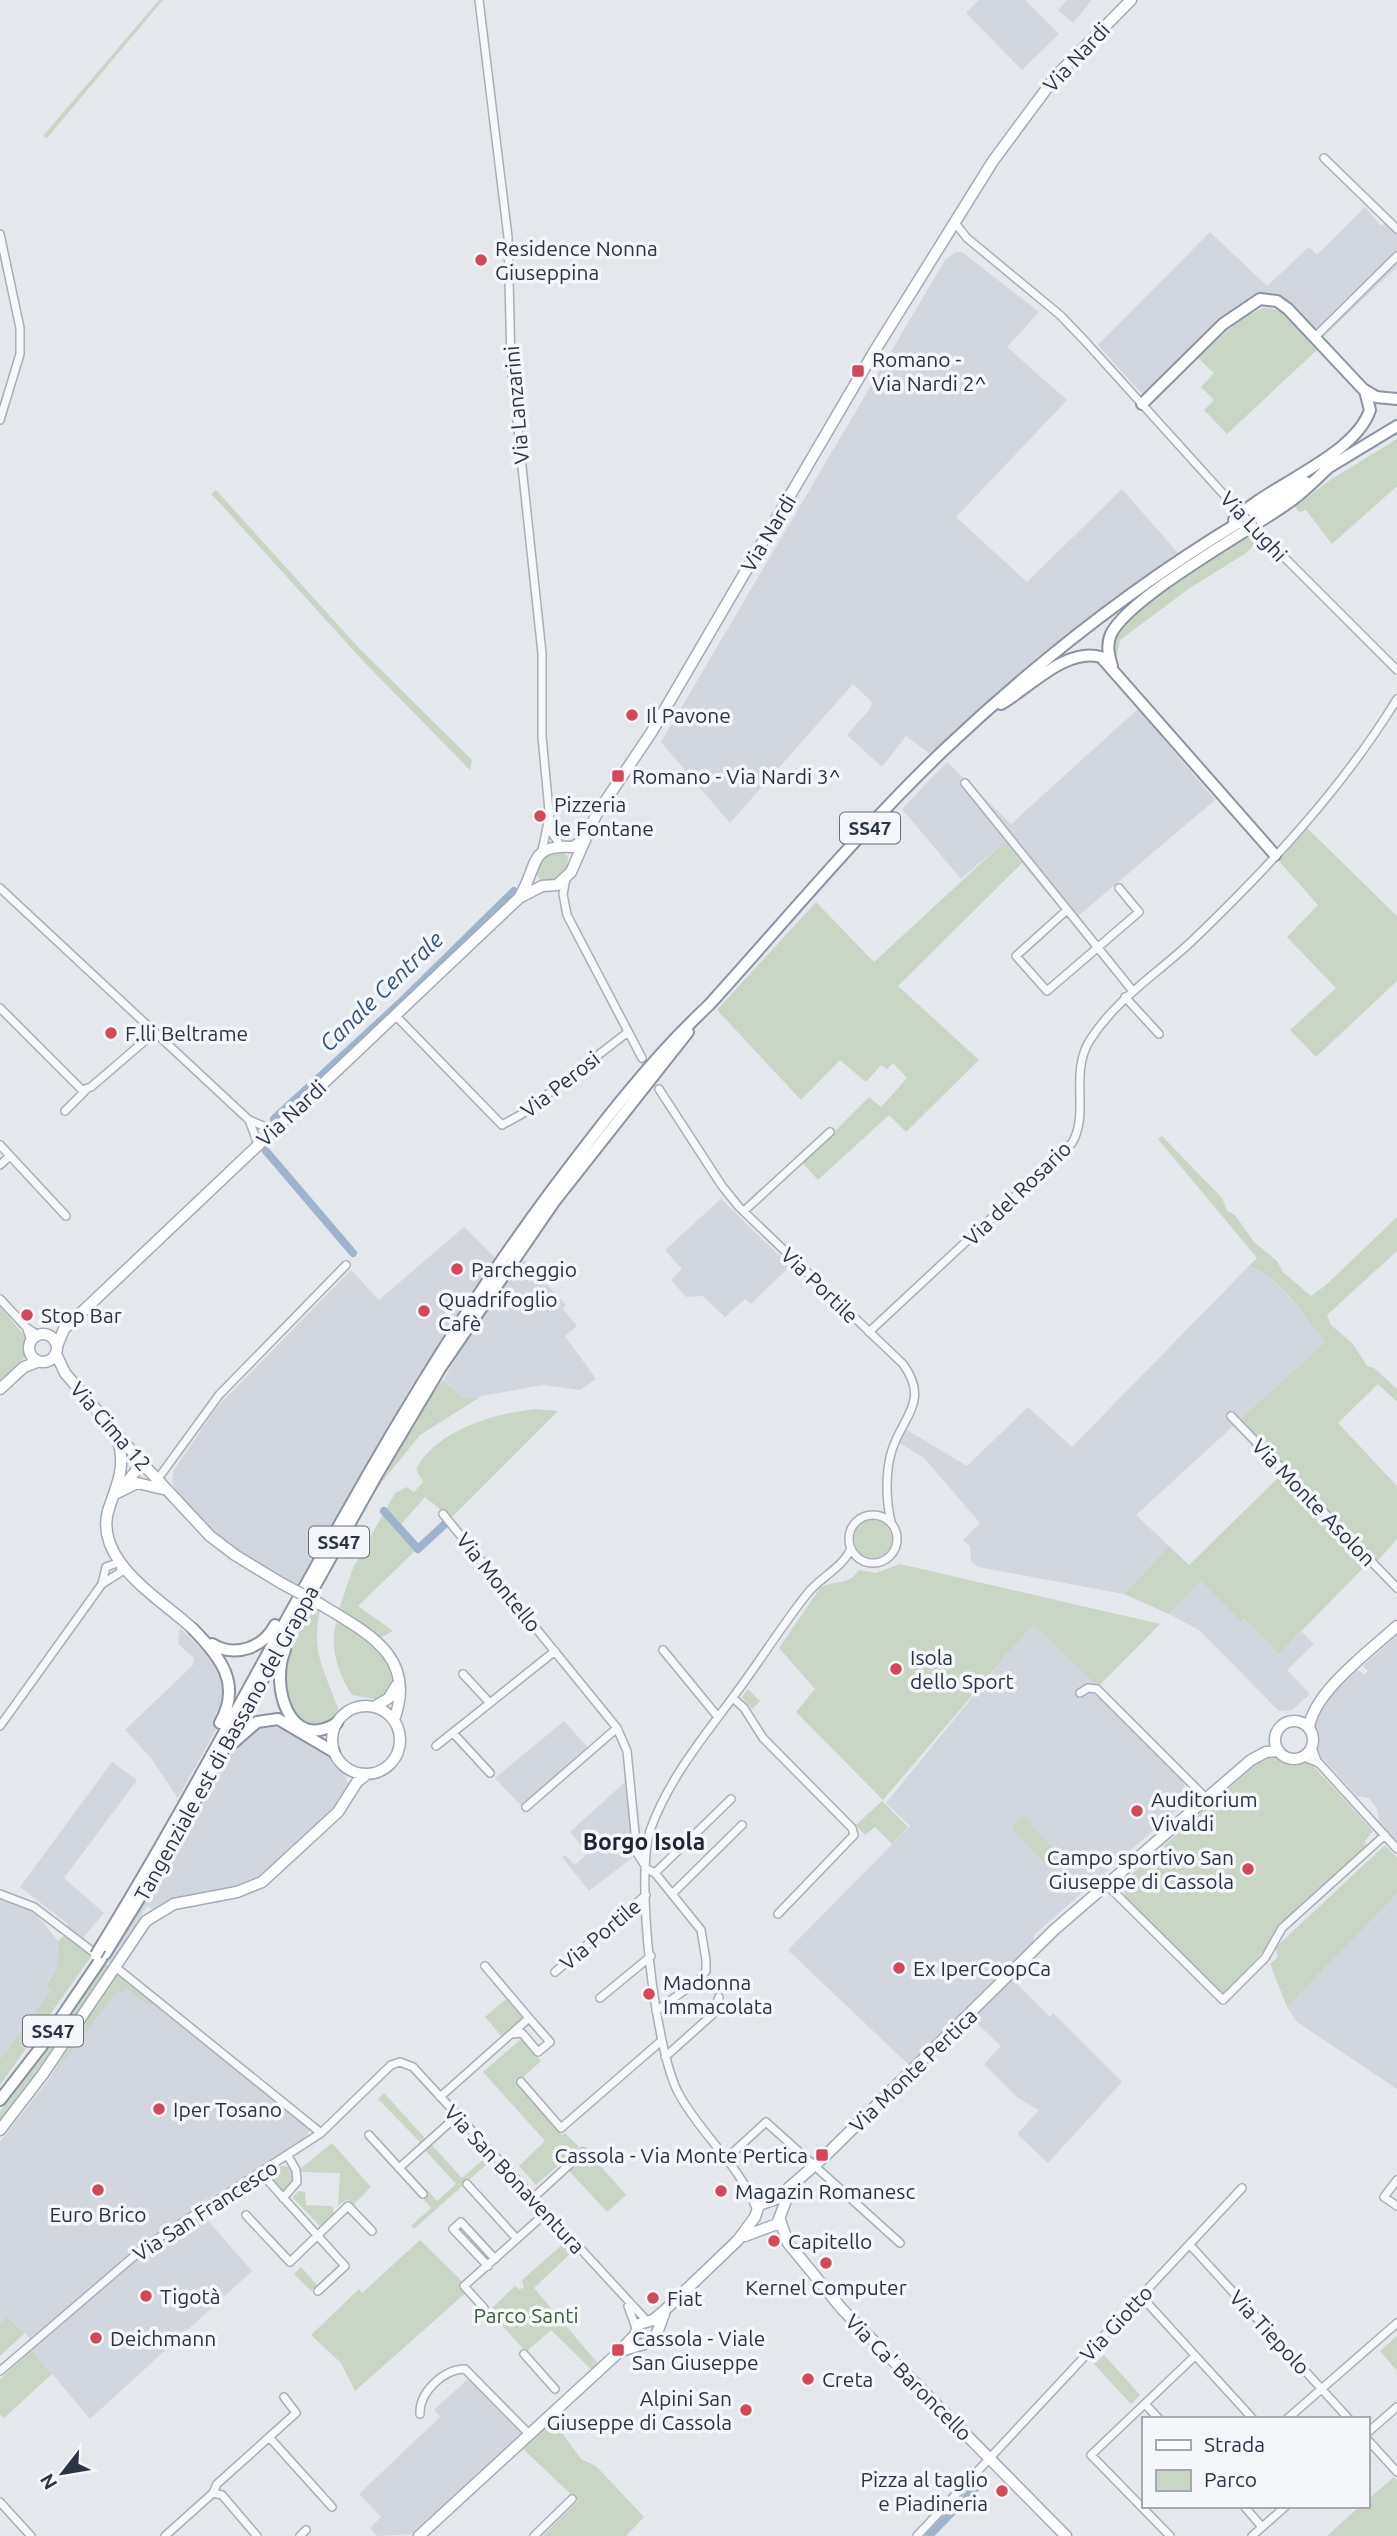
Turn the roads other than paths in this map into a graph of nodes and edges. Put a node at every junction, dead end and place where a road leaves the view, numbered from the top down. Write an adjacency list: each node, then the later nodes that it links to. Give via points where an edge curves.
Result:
1 (479, 0): 21 (street, Via Lanzarini, via 508,237 511,364 542,653 542,736)
2 (1130, 0): 4 (main road, Via Nardi, via 1032,105)
3 (1324, 158): 5 (street)
4 (952, 227): 11 (street, Via Lughi, via 1060,315); 22 (main road, Via Nardi, via 651,733 607,796)
5 (1397, 229)
6 (0, 234): 12 (street, via 20,328 20,354)
7 (1397, 256): 8 (street)
8 (1315, 337): 9 (highway); 11 (highway, via 1277,301 1261,299 1223,324)
9 (1363, 388): 10 (highway, via 1376,397); 15 (highway, via 1370,410 1356,434 1251,504)
10 (1397, 398)
11 (1142, 404): 17 (street, Via Lughi, bridge, via 1259,532)
12 (0, 420)
13 (1397, 426): 14 (highway, Tangenziale est di Bassano del Grappa / SS47)
14 (1329, 467): 15 (highway, Tangenziale est di Bassano del Grappa / SS47); 16 (highway, via 1290,501 1166,584 1120,622 1108,646)
15 (1219, 535): 19 (highway, Tangenziale est di Bassano del Grappa / SS47, via 1095,620)
16 (1112, 666): 19 (highway, via 1092,654 1068,661); 25 (highway)
17 (1397, 670)
18 (1397, 699): 25 (street, Via del Rosario, via 1321,805)
19 (980, 717): 38 (highway, Tangenziale est di Bassano del Grappa / SS47, via 911,783)
20 (965, 783): 34 (street)
21 (549, 811): 23 (street, Via Lanzarini, via 552,833); 24 (street, Via Lanzarini)
22 (589, 835): 23 (main road, via 582,843); 26 (main road, Via Nardi)
23 (562, 846): 24 (main road); 26 (main road)
24 (542, 851): 27 (main road, Via Nardi)
25 (1275, 855): 36 (street, Via del Rosario, via 1191,942)
26 (573, 864): 28 (main road, Via Nardi)
27 (532, 872): 29 (main road); 32 (main road, Via Nardi)
28 (567, 878): 29 (main road, Via Nardi); 33 (street)
29 (545, 887): 32 (main road, Via Nardi); 33 (street, via 556,893)
30 (0, 888): 41 (street)
31 (1119, 888): 35 (street, via 1139,912)
32 (519, 898): 40 (main road, Via Nardi)
33 (565, 908): 42 (street)
34 (1067, 910): 35 (street); 35 (street, via 1016,956 1047,991)
35 (1097, 947): 36 (street)
36 (1132, 990): 37 (street, Via del Rosario)
37 (1125, 997): 43 (street); 60 (street, Via del Rosario, via 1089,1042 1081,1061 1080,1114 1072,1143)
38 (709, 1005): 74 (highway, Tangenziale est di Bassano del Grappa / SS47, via 643,1075 530,1220 449,1338); 77 (highway, Tangenziale est di Bassano del Grappa / SS47, via 513,1259 435,1376)
39 (0, 1008): 46 (street, via 75,1086)
40 (395, 1015): 42 (street, Via Perosi, via 502,1125); 49 (main road, Via Nardi)
41 (155, 1032): 46 (street); 48 (street)
42 (628, 1032): 44 (street)
43 (1159, 1034)
44 (642, 1058)
45 (659, 1089): 55 (street, Via Portile, via 722,1186)
46 (86, 1090): 47 (street)
47 (65, 1111)
48 (249, 1120): 49 (street); 51 (street)
49 (273, 1130): 51 (main road, Via Nardi)
50 (830, 1132): 55 (street)
51 (258, 1144): 59 (main road, Via Nardi)
52 (0, 1145): 53 (street)
53 (10, 1156): 54 (street); 56 (street)
54 (0, 1165)
55 (744, 1211): 60 (street, Via Portile)
56 (66, 1216)
57 (346, 1265): 72 (street, via 219,1395)
58 (0, 1299): 61 (street)
59 (64, 1329): 61 (main road); 62 (main road)
60 (869, 1332): 76 (street, Via Portile, via 903,1364 915,1386 912,1409 889,1459)
61 (39, 1337): 62 (main road); 63 (main road)
62 (57, 1350): 64 (main road); 66 (main road)
63 (30, 1353): 64 (main road); 65 (main road)
64 (42, 1362): 65 (main road); 66 (main road)
65 (24, 1367): 67 (main road)
66 (65, 1373): 69 (main road, Via Cima 12)
67 (0, 1389)
68 (1231, 1416): 86 (street, Via Monte Asolon)
69 (114, 1430): 70 (main road, Via Cima 12); 71 (main road, via 123,1457)
70 (142, 1463): 71 (main road); 72 (main road, Via Cima 12); 75 (main road)
71 (120, 1478): 75 (main road)
72 (158, 1479): 73 (main road, Via Cima 12)
73 (166, 1490): 75 (main road, via 140,1483); 87 (main road, Via Cima 12, bridge, via 234,1555)
74 (357, 1491): 89 (highway, SS47, via 336,1516 270,1634 246,1649 221,1649); 127 (highway, Tangenziale est di Bassano del Grappa / SS47)
75 (115, 1494): 83 (main road, via 107,1513 106,1535)
76 (888, 1496): 79 (street); 80 (street, Via Portile)
77 (359, 1506): 87 (highway, SS47); 131 (highway, Tangenziale est di Bassano del Grappa / SS47)
78 (443, 1514): 91 (street, Via Montello)
79 (874, 1514): 80 (street); 81 (street, via 862,1517 851,1528)
80 (891, 1522): 82 (street, via 898,1536 894,1552 878,1563)
81 (850, 1548): 82 (street); 84 (street, Via Portile)
82 (862, 1561): 84 (street, Via Portile)
83 (120, 1562): 85 (street, via 106,1567); 85 (street, via 121,1572); 89 (main road)
84 (835, 1568): 95 (street, Via Portile, via 806,1594)
85 (102, 1584): 103 (street)
86 (1397, 1588)
87 (315, 1601): 93 (main road, via 376,1638 392,1662); 102 (highway, SS47, via 282,1658 280,1692 302,1727 321,1731)
88 (1397, 1626): 98 (main road, via 1341,1678)
89 (193, 1629): 127 (highway, via 225,1667 230,1698 174,1807)
90 (663, 1650): 99 (street)
91 (555, 1651): 96 (street, Via Montello); 104 (street, Via Montello)
92 (463, 1674): 96 (street)
93 (398, 1683): 97 (main road, via 389,1698); 100 (main road)
94 (1080, 1693): 120 (street, via 1097,1689)
95 (733, 1698): 99 (street, Via Portile); 137 (street, via 763,1738 854,1835)
96 (489, 1702): 106 (street, Via Montello)
97 (374, 1707): 100 (main road); 102 (main road, via 356,1708)
98 (1315, 1710): 101 (main road); 105 (main road)
99 (718, 1717): 124 (street, Via Portile, via 679,1772)
100 (394, 1720): 117 (main road, via 399,1751 386,1768)
101 (1299, 1721): 105 (main road); 107 (main road, via 1284,1723)
102 (337, 1723): 111 (main road, via 332,1737)
103 (0, 1726)
104 (618, 1728): 121 (street); 122 (street, Via Montello, via 627,1751)
105 (1310, 1728): 109 (main road)
106 (454, 1734): 108 (street, Via Montello); 116 (street)
107 (1275, 1740): 110 (main road); 112 (main road, Via Monte Pertica)
108 (436, 1746)
109 (1312, 1748): 113 (main road); 114 (street)
110 (1279, 1751): 112 (main road); 113 (main road, via 1292,1759)
111 (334, 1752): 115 (main road); 131 (highway, via 278,1719 257,1722 244,1730 228,1748)
112 (1266, 1752): 120 (main road, Via Monte Pertica)
113 (1304, 1757): 114 (street)
114 (1319, 1763): 126 (street)
115 (345, 1767): 117 (main road); 118 (main road)
116 (490, 1773)
117 (367, 1774): 118 (main road)
118 (351, 1792): 156 (main road, via 335,1816 262,1882 237,1892 174,1904 146,1921)
119 (731, 1798): 132 (street)
120 (1208, 1800): 133 (main road, Via Monte Pertica)
121 (526, 1807)
122 (634, 1824): 124 (street); 125 (street, Via Montello)
123 (742, 1825): 134 (street)
124 (650, 1830): 128 (street, Via Portile)
125 (635, 1835): 128 (street); 130 (street, Via Montello, via 637,1853)
126 (1385, 1835): 129 (street); 133 (street, via 1282,1928 1265,1958 1223,2000)
127 (166, 1836): 138 (highway, Tangenziale est di Bassano del Grappa / SS47)
128 (648, 1839): 130 (street, Via Portile)
129 (1397, 1849)
130 (645, 1866): 132 (street, Via Portile); 136 (street, Via Portile)
131 (156, 1871): 138 (highway, Tangenziale est di Bassano del Grappa / SS47)
132 (655, 1873): 134 (street, Via Portile)
133 (1107, 1885): 162 (main road, Via Monte Pertica, via 1055,1930)
134 (673, 1893): 145 (street, Via Portile, via 704,1939 706,1971)
135 (0, 1894): 138 (street, via 34,1907)
136 (646, 1895): 139 (street, Via Portile); 142 (street, Via Portile)
137 (778, 1914)
138 (99, 1953): 152 (highway, Tangenziale est di Bassano del Grappa / SS47); 154 (highway, Tangenziale est di Bassano del Grappa / SS47, via 41,2047)
139 (650, 1956): 144 (street); 145 (street, Via Portile)
140 (485, 1966): 146 (street)
141 (118, 1969): 157 (street)
142 (555, 1972)
143 (719, 1997): 149 (street, via 712,2015)
144 (600, 1998)
145 (656, 2011): 148 (street, Via Portile)
146 (529, 2018): 147 (street); 147 (street, via 550,2042 538,2052 522,2033)
147 (512, 2034): 153 (street)
148 (660, 2042): 149 (street, Via Portile); 151 (street, via 561,2128)
149 (665, 2057): 161 (street, Via Portile, via 680,2096)
150 (413, 2067): 153 (street, Via San Bonaventura); 157 (street, Via San Francesco, via 396,2062)
151 (521, 2082)
152 (0, 2091)
153 (440, 2097): 155 (street, Via San Bonaventura)
154 (0, 2100)
155 (457, 2116): 163 (street); 172 (street, Via San Bonaventura)
156 (0, 2130)
157 (321, 2133): 160 (street, Via San Francesco)
158 (369, 2135): 163 (street)
159 (583, 2152): 172 (street)
160 (288, 2156): 164 (street, Via San Francesco); 171 (street, via 297,2182)
161 (727, 2158): 162 (street, via 766,2122); 167 (street, Via Portile)
162 (814, 2167): 168 (main road, Via Monte Pertica); 185 (street)
163 (399, 2168): 170 (street)
164 (260, 2172): 171 (street); 200 (street, Via San Francesco, via 146,2246)
165 (1397, 2180): 174 (street, via 1384,2197)
166 (467, 2184): 182 (street)
167 (747, 2186): 173 (street, Via Portile); 176 (street, Via Portile)
168 (792, 2186): 173 (main road, Via Monte Pertica); 178 (main road, Via Monte Pertica)
169 (1242, 2188): 186 (street, Via Giotto)
170 (423, 2194)
171 (283, 2198): 181 (street)
172 (533, 2198): 175 (street, Via San Bonaventura)
173 (769, 2201): 176 (main road, Via Monte Pertica); 178 (main road)
174 (1397, 2206)
175 (547, 2213): 182 (street); 192 (street, Via San Bonaventura)
176 (756, 2213): 179 (main road, Via Ca' Baroncello); 183 (main road, Via Monte Pertica)
177 (246, 2216): 188 (street)
178 (780, 2216): 179 (main road); 184 (main road, Via Ca' Baroncello)
179 (767, 2228): 183 (main road); 184 (main road, Via Ca' Baroncello)
180 (372, 2231): 181 (street, via 348,2206)
181 (317, 2235): 188 (street); 191 (street, via 345,2266)
182 (517, 2239): 187 (street)
183 (738, 2240): 196 (main road)
184 (788, 2243): 215 (main road, Via Ca' Baroncello, via 875,2344)
185 (900, 2243)
186 (1190, 2245): 193 (street, Via Giotto); 201 (street, Via Tiepolo)
187 (495, 2259): 189 (street); 189 (street, via 461,2222 453,2229)
188 (290, 2262): 190 (street)
189 (488, 2266): 194 (street, via 464,2286)
190 (296, 2269)
191 (318, 2291)
192 (618, 2291): 196 (street, Via San Bonaventura); 197 (street, Via San Bonaventura)
193 (1141, 2296): 199 (street); 215 (street, Via Giotto)
194 (484, 2308)
195 (1397, 2323): 201 (street)
196 (651, 2324): 197 (main road); 197 (main road, via 656,2339)
197 (638, 2335): 212 (main road)
198 (524, 2354): 202 (street)
199 (1195, 2356): 204 (street); 208 (street)
200 (0, 2371)
201 (1322, 2388): 209 (street); 210 (street, Via Tiepolo)
202 (555, 2389)
203 (284, 2397): 213 (street, via 296,2413)
204 (1144, 2404): 207 (street); 222 (street, via 1090,2455)
205 (1397, 2407): 211 (street)
206 (420, 2414): 212 (street, via 421,2401 432,2387 465,2369)
207 (1157, 2417)
208 (1251, 2417)
209 (1289, 2417)
210 (1347, 2417)
211 (1369, 2431)
212 (529, 2434): 230 (main road)
213 (269, 2437): 217 (street, via 217,2484); 220 (street)
214 (1369, 2441): 216 (street)
215 (989, 2459): 226 (main road, Via Ca' Baroncello); 232 (street, Via Giotto)
216 (1397, 2472)
217 (214, 2493): 228 (street); 229 (street, via 222,2495)
218 (572, 2499): 231 (street)
219 (0, 2502): 227 (street)
220 (332, 2507)
221 (1142, 2508): 233 (street)
222 (1142, 2508)
223 (1246, 2508): 225 (street)
224 (1284, 2508): 225 (street)
225 (1262, 2527): 234 (street)
226 (1063, 2535)
227 (32, 2536)
228 (165, 2536)
229 (257, 2536)
230 (419, 2536)
231 (534, 2536)
232 (917, 2536)
233 (1170, 2536)
234 (1252, 2536)

